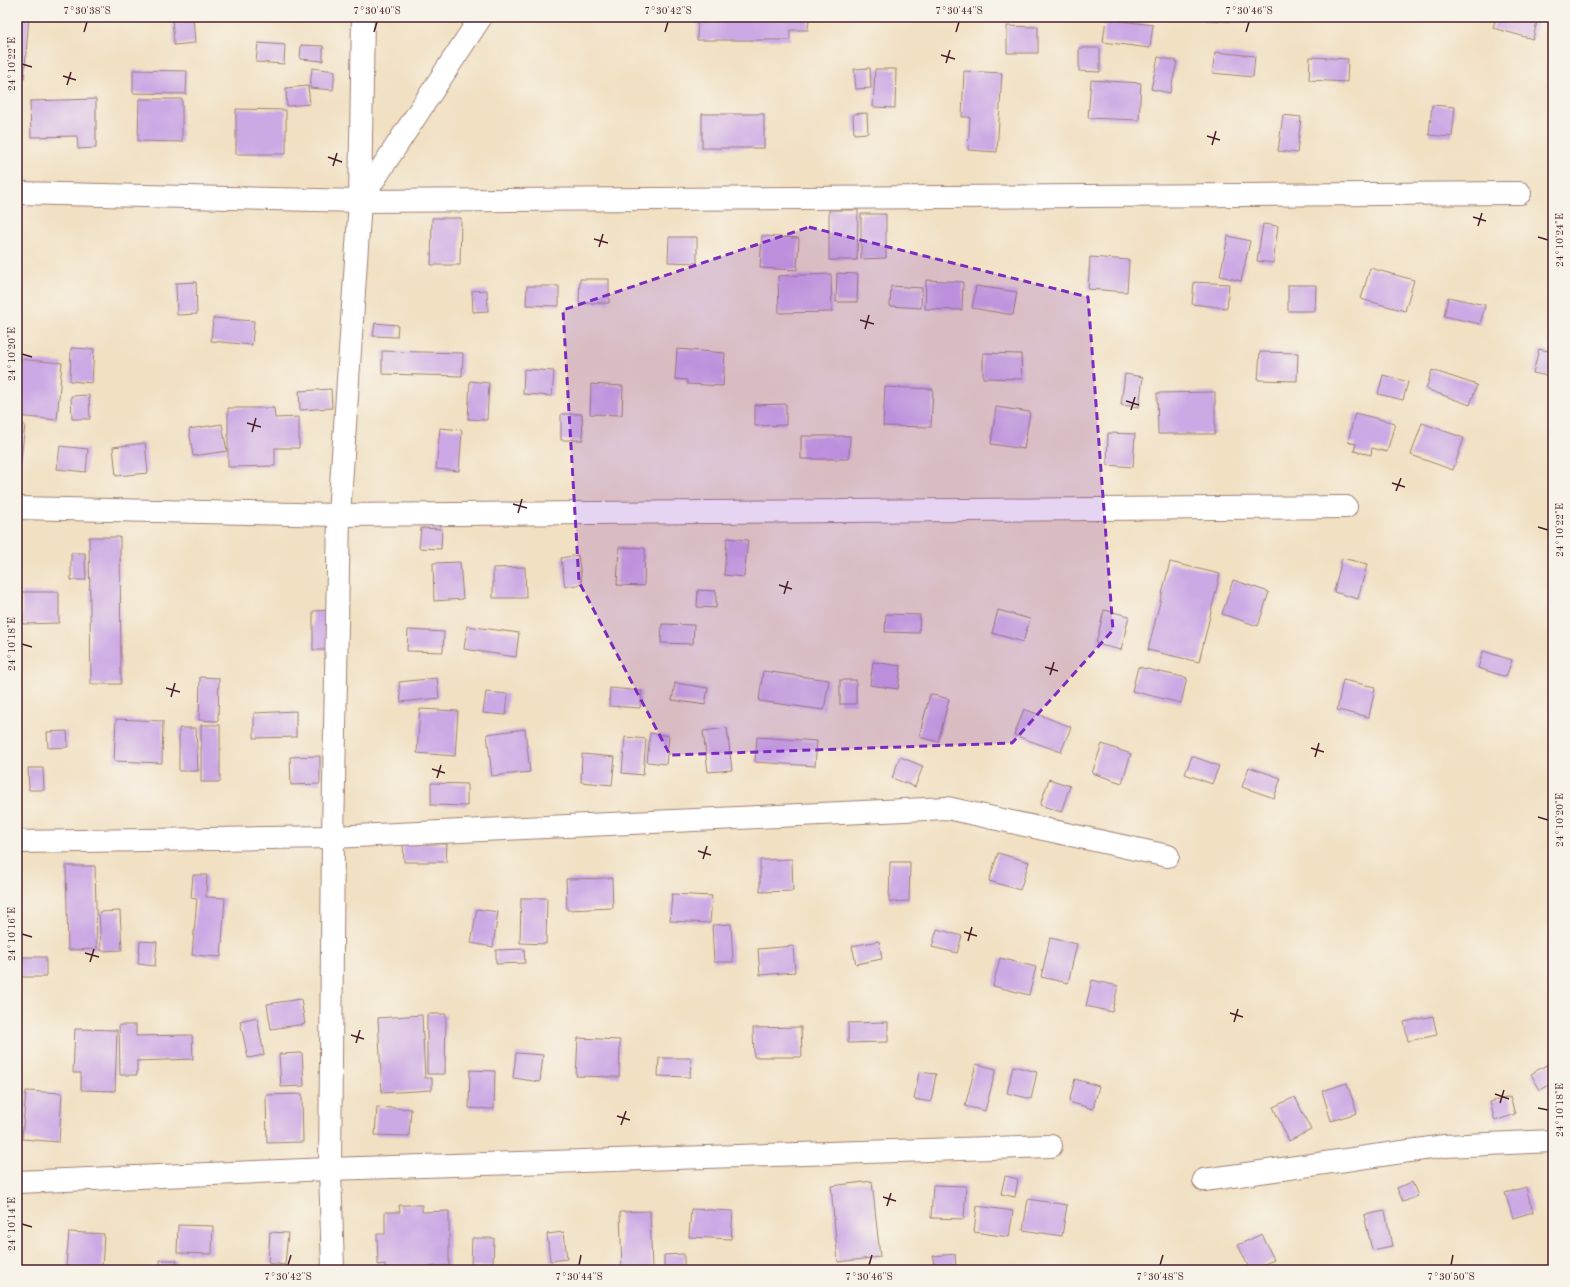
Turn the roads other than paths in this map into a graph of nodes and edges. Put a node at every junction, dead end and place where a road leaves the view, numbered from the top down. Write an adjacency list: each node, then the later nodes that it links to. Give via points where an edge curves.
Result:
1 (363, 17): 5 (street)
2 (481, 17): 5 (street)
3 (1520, 192): 5 (street)
4 (17, 193): 5 (street)
5 (360, 201): 8 (street)
6 (1346, 507): 8 (street)
7 (17, 508): 8 (street)
8 (339, 515): 9 (street)
9 (333, 837): 10 (street); 11 (street, via 947,808); 14 (street)
10 (17, 842)
11 (1168, 856)
12 (1553, 1141): 15 (street, via 1445,1146)
13 (1051, 1146): 14 (street)
14 (330, 1169): 16 (street); 17 (street)
15 (1204, 1180)
16 (17, 1182)
17 (333, 1270)

